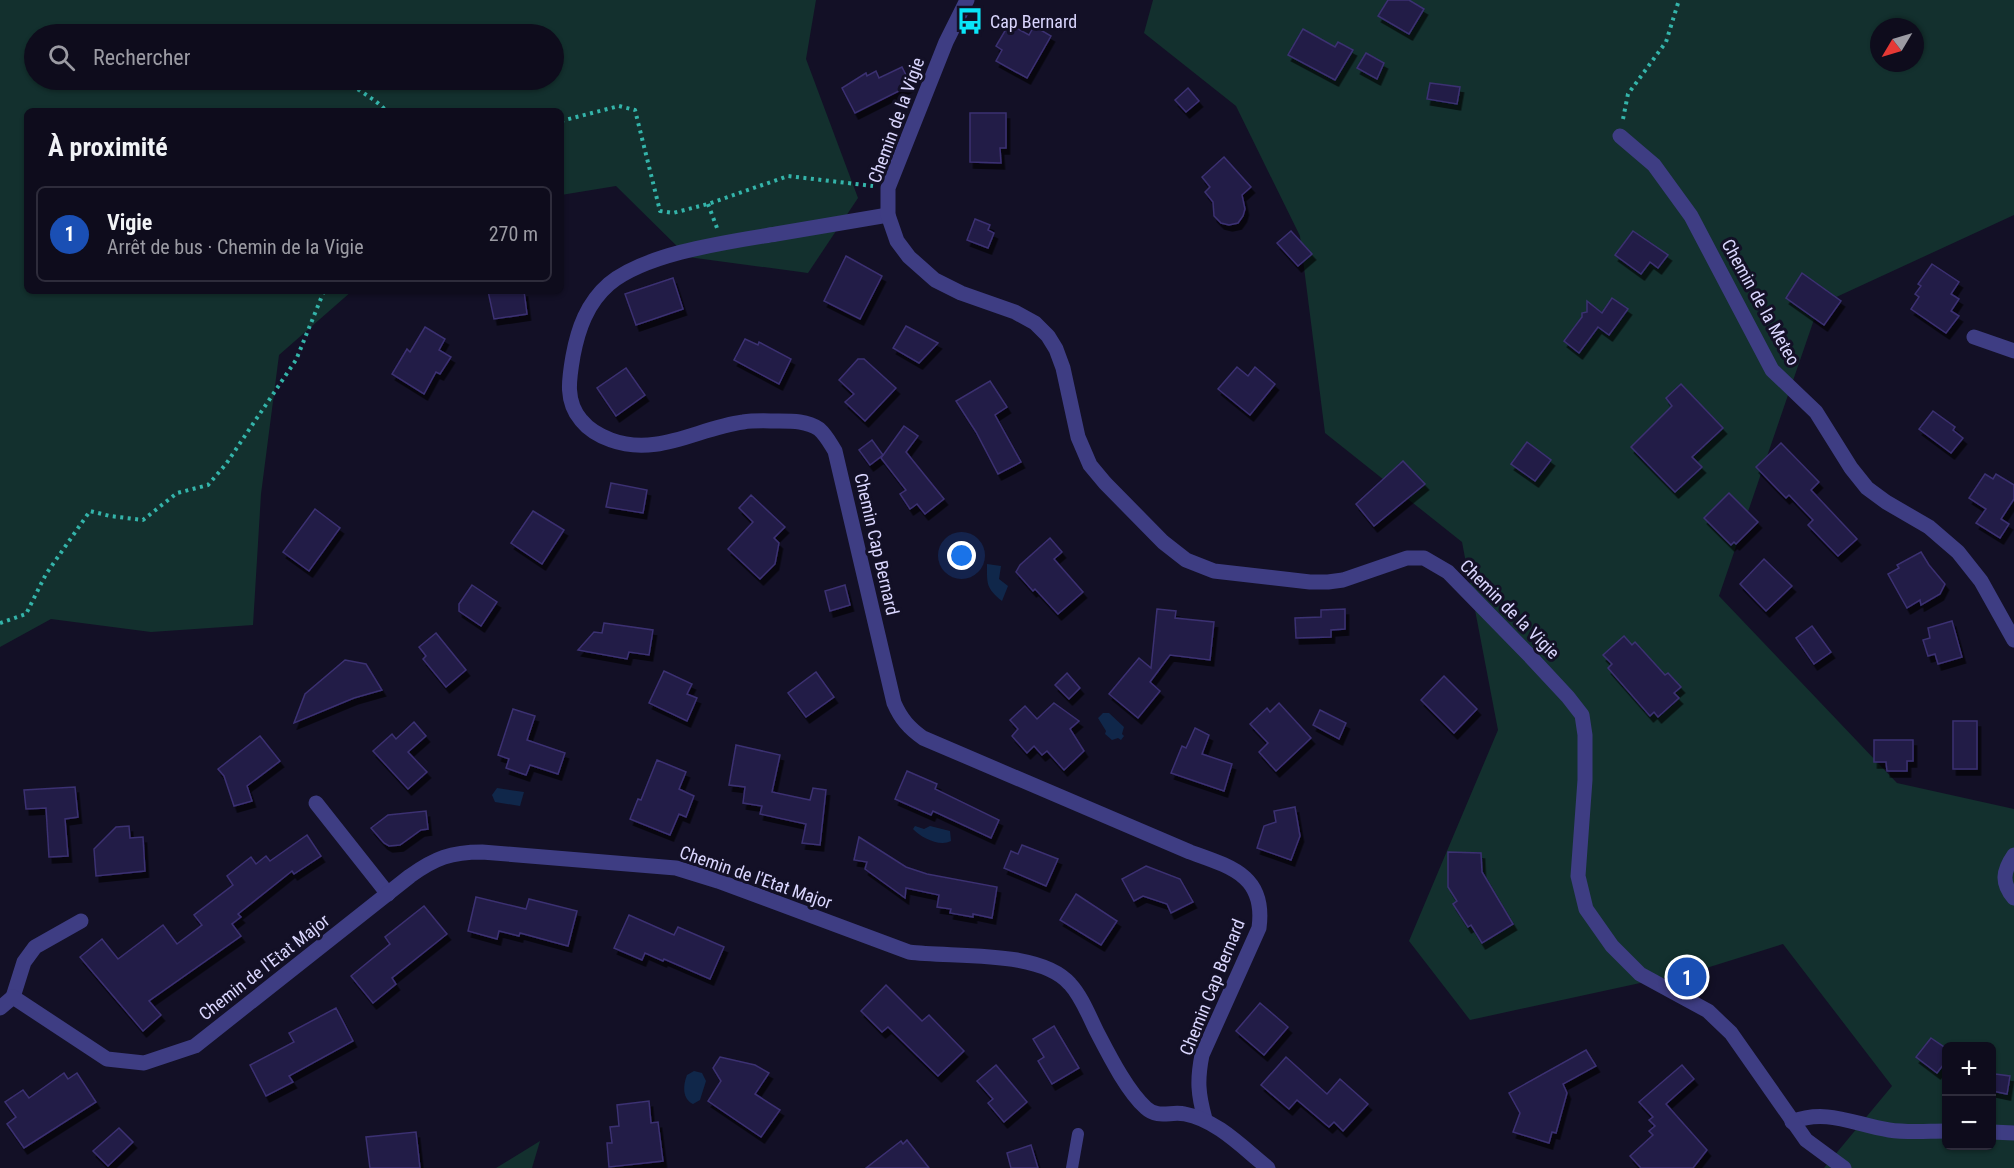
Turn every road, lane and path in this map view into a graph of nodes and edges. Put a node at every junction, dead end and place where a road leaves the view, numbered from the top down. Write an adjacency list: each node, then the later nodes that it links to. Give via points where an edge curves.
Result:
1 (967, 0): 7 (street, Chemin de la Vigie, via 946,42)
2 (1679, 0): 6 (path, via 1666,42 1628,94)
3 (358, 90): 4 (path)
4 (383, 108)
5 (564, 120): 8 (path, via 620,106 635,110 660,211 673,213)
6 (1620, 136): 15 (street, Chemin de la Meteo, via 1654,165 1691,216 1772,370 1816,412 1867,488 1929,527 1958,552 1981,580)
7 (888, 188): 8 (path, via 788,176); 9 (street, Chemin de la Vigie)
8 (708, 204): 10 (path)
9 (888, 215): 10 (street, Chemin Cap Bernard); 24 (street, Chemin de la Vigie, via 897,241 935,280 1016,312 1048,336 1063,368 1078,437 1090,465 1163,542 1186,560 1214,571 1328,582 1407,558 1424,558 1448,572 1582,715 1585,780 1578,876 1586,909 1612,946 1640,974 1708,1011 1731,1033)
10 (723, 243): 23 (street, Chemin Cap Bernard, via 627,271 600,293 577,335 568,381 573,409 594,432 637,445 666,443 742,422 795,421 819,429 835,451 894,703 908,727 923,738 1244,876 1259,899 1259,928 1202,1055 1198,1095)
11 (323, 294): 14 (path, via 296,360 208,485 177,493 143,520 90,511 46,574 26,614)
12 (1974, 337): 13 (street)
13 (2014, 351)
14 (0, 623)
15 (2014, 640)
16 (316, 803): 18 (street)
17 (2014, 855): 19 (street, via 2005,868 2005,884)
18 (388, 894): 21 (street, Chemin de l'Etat Major, via 195,1046 144,1063 107,1059); 23 (street, Chemin de l'Etat Major, via 428,864 463,852 676,868 909,952 966,954 1041,965 1076,992 1114,1064 1148,1110)
19 (2014, 898)
20 (81, 921): 21 (street, via 35,947 24,962)
21 (14, 997): 22 (street)
22 (0, 1008)
23 (1205, 1119): 30 (street, Chemin de l'Etat Major)
24 (1792, 1122): 25 (street, via 1823,1115 1891,1131); 31 (street, Chemin de la Vigie, via 1806,1140)
25 (1942, 1131)
26 (1996, 1132): 27 (street)
27 (2014, 1133)
28 (1078, 1134): 29 (lane)
29 (1072, 1168)
30 (1268, 1168)
31 (1844, 1168)

